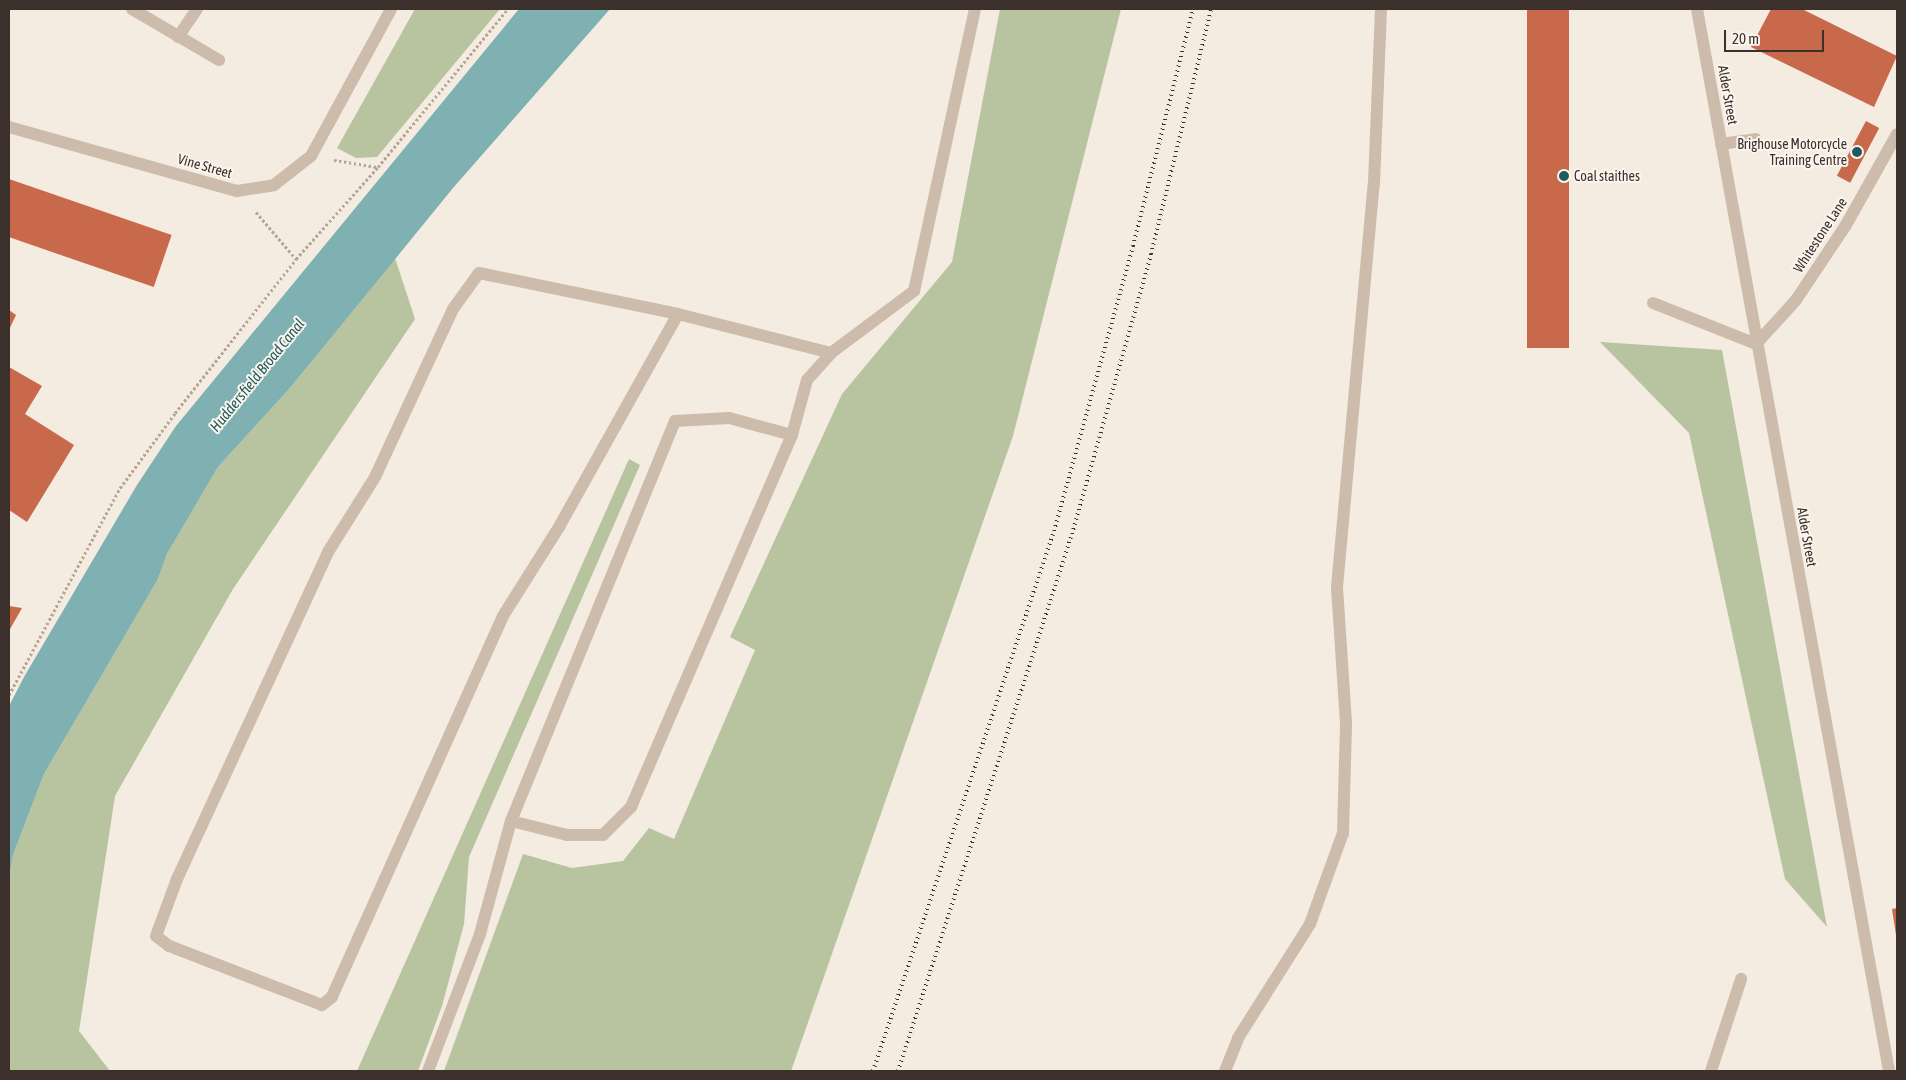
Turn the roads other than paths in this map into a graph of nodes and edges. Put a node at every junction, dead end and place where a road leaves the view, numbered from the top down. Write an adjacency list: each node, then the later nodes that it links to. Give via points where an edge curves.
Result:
1 (132, 9): 7 (street)
2 (196, 9): 7 (street)
3 (391, 9): 9 (street, Vine Street, via 311,156 274,185 237,191)
4 (975, 9): 16 (street, via 914,291)
5 (1381, 9): 21 (street, via 1374,183 1337,587 1346,723 1344,833 1310,924 1238,1038)
6 (1697, 9): 12 (street, Alder Street)
7 (178, 36): 8 (street)
8 (219, 60)
9 (9, 127)
10 (1897, 134): 15 (street, Whitestone Lane, via 1840,233 1796,300)
11 (1756, 140): 12 (street)
12 (1721, 144): 15 (street, Alder Street)
13 (1653, 303): 15 (street)
14 (678, 314): 14 (street, via 559,527 503,616 332,997 322,1005 169,946 156,936 177,879 328,552 374,477 453,309 479,274); 16 (street)
15 (1756, 344): 23 (street, Alder Street)
16 (831, 353): 17 (street, via 806,380)
17 (792, 435): 18 (street, via 631,807 603,835 567,835); 18 (street, via 729,418 675,421)
18 (511, 821): 20 (street, via 480,934)
19 (1741, 979): 22 (street)
20 (428, 1071)
21 (1225, 1071)
22 (1711, 1071)
23 (1888, 1071)

